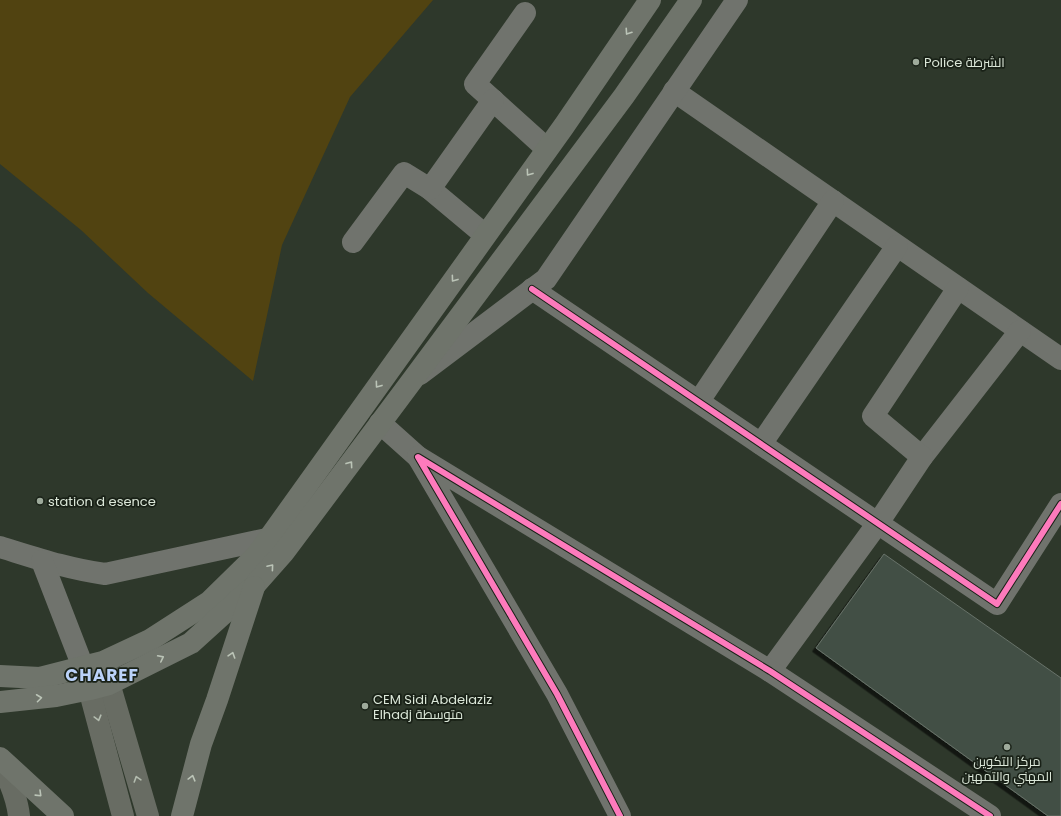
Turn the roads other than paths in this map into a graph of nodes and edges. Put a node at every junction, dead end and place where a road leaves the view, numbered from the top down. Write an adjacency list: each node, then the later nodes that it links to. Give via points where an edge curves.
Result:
1 (650, 0): 7 (main road, one-way to 7)
2 (691, 0): 17 (main road, via 619,102)
3 (737, 0): 5 (street)
4 (525, 13): 6 (street, via 475,84)
5 (674, 91): 9 (street); 14 (street, via 546,278)
6 (493, 100): 7 (street); 8 (street)
7 (547, 149): 10 (main road, one-way to 10)
8 (430, 188): 10 (street); 11 (street, via 404,173)
9 (833, 201): 12 (street); 18 (street)
10 (485, 235): 25 (main road, one-way to 25)
11 (353, 242)
12 (897, 246): 13 (street); 20 (street)
13 (958, 288): 15 (street); 22 (street, via 873,416)
14 (532, 289): 17 (street); 18 (street)
15 (1020, 331): 16 (street); 22 (street)
16 (1061, 358)
17 (414, 378): 19 (main road)
18 (699, 401): 20 (street)
19 (380, 423): 21 (street); 28 (main road, one-way to 19, via 284,552)
20 (761, 444): 24 (street)
21 (418, 457): 30 (street); 41 (street, via 557,694)
22 (922, 457): 24 (street)
23 (1061, 504): 24 (street, via 997,604)
24 (878, 523): 30 (street)
25 (267, 540): 27 (street, via 106,574); 29 (main road, via 256,555 209,602 150,640)
26 (0, 547): 27 (street)
27 (42, 560): 29 (street)
28 (254, 586): 32 (main road, one-way to 28, via 191,643); 40 (main road, one-way to 28, via 201,744)
29 (93, 665): 31 (main road, via 40,678); 32 (street)
30 (770, 671): 42 (street)
31 (0, 676)
32 (100, 687): 33 (main road, one-way to 32, via 56,696); 38 (street, one-way to 38); 39 (street, one-way to 32)
33 (0, 702)
34 (0, 758): 37 (main road, one-way to 37)
35 (0, 762): 36 (street, via 9,779)
36 (19, 816)
37 (63, 816)
38 (123, 816)
39 (148, 816)
40 (182, 816)
41 (620, 816)
42 (990, 816)

